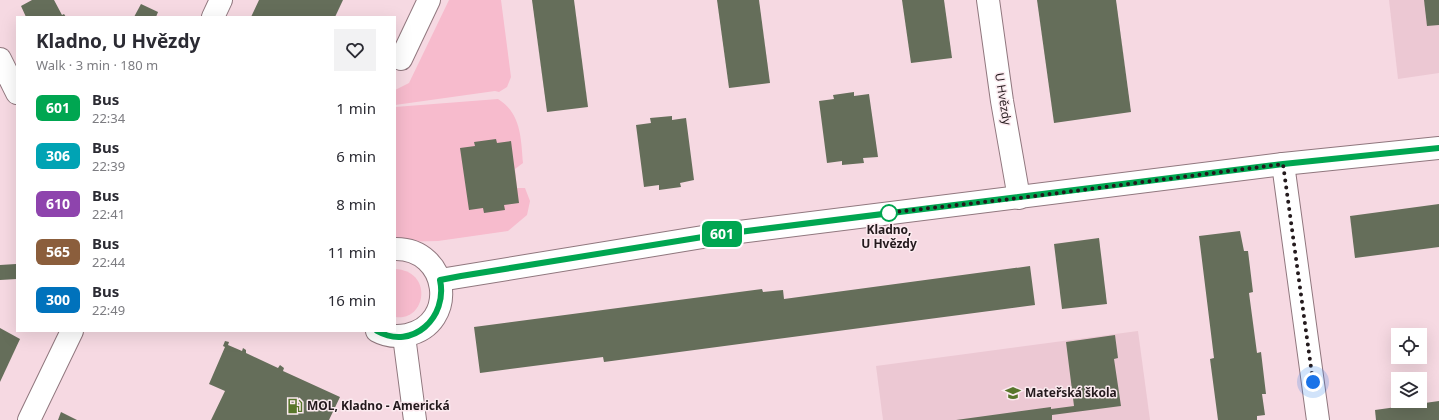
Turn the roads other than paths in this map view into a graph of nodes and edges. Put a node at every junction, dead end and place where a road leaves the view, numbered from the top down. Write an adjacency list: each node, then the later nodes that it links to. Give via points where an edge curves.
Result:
1 (221, 0): 4 (street)
2 (429, 0): 6 (street)
3 (988, 0): 10 (street, U Hvězdy)
4 (213, 16)
5 (0, 59): 7 (street)
6 (401, 59)
7 (16, 91)
8 (1439, 148): 9 (street)
9 (1283, 164): 10 (street); 18 (street)
10 (1019, 198): 12 (street, via 715,235)
11 (396, 249): 12 (street, via 420,255 432,266)
12 (440, 280): 15 (street, via 442,295 435,316 424,327)
13 (72, 332): 16 (street)
14 (380, 332): 15 (street)
15 (404, 336): 17 (street)
16 (29, 420)
17 (415, 420)
18 (1318, 420)

